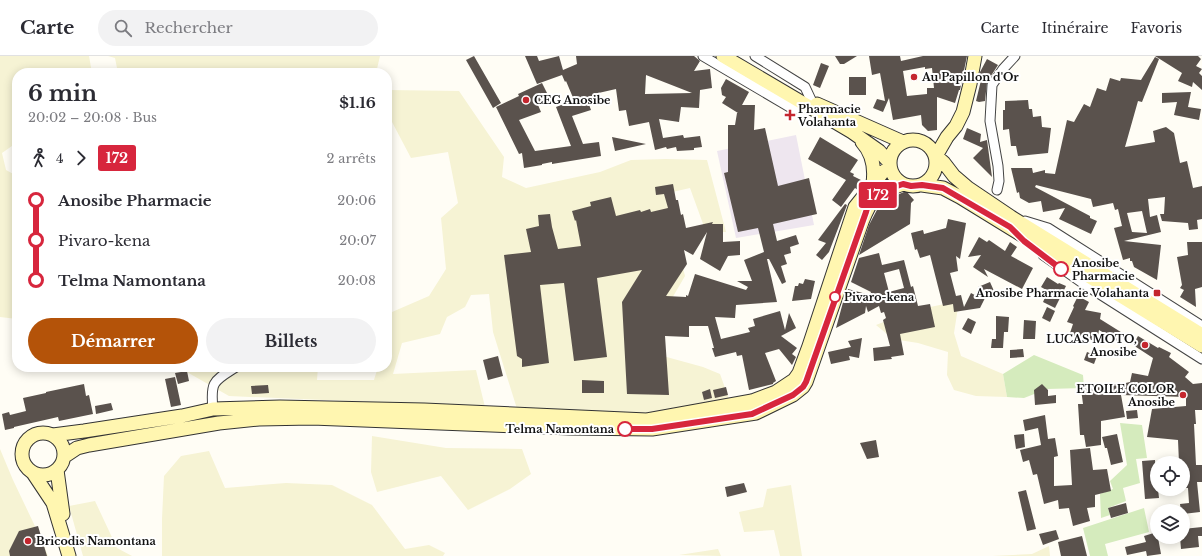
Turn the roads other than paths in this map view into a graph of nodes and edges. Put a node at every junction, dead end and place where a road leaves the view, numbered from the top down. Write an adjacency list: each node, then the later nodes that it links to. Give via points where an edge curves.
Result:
1 (703, 56): 7 (street, via 793,109)
2 (723, 56): 7 (street)
3 (738, 56): 7 (street)
4 (755, 56): 7 (street, via 805,87)
5 (975, 56): 9 (street, via 963,112)
6 (1015, 56): 17 (street, via 1002,68 992,85 990,121 997,158)
7 (810, 104): 8 (street); 10 (street)
8 (852, 132): 12 (street, via 879,151); 14 (street, via 872,157)
9 (947, 137): 11 (street); 13 (street)
10 (903, 142): 11 (street, via 919,140 926,143); 12 (street, via 891,154)
11 (936, 156): 13 (street); 16 (street, via 935,171 928,182)
12 (890, 165): 14 (street); 15 (street, via 892,174)
13 (954, 176): 18 (street)
14 (873, 183): 24 (street, via 855,207 799,373 794,380 776,392 752,401 647,420 416,410 280,407)
15 (903, 184): 16 (street); 26 (street, via 885,190 868,205 803,387 793,395 756,413 652,429 312,418 259,419 219,423 89,445 77,448)
16 (922, 185): 18 (street, via 943,188)
17 (998, 190)
18 (1011, 222): 19 (street, via 1048,228); 20 (street); 21 (street, via 1068,264); 22 (street, via 1024,241 1062,270)
19 (1202, 326)
20 (1202, 335)
21 (1202, 346)
22 (1202, 359)
23 (227, 372): 24 (street, via 214,383)
24 (213, 409): 25 (street)
25 (53, 435): 26 (street, via 60,440); 28 (street, via 37,433 24,444 23,460)
26 (64, 456): 27 (street)
27 (57, 470): 28 (street, via 41,475); 30 (street, via 63,514)
28 (33, 473): 29 (street, via 53,503)
29 (69, 556)
30 (76, 556)

